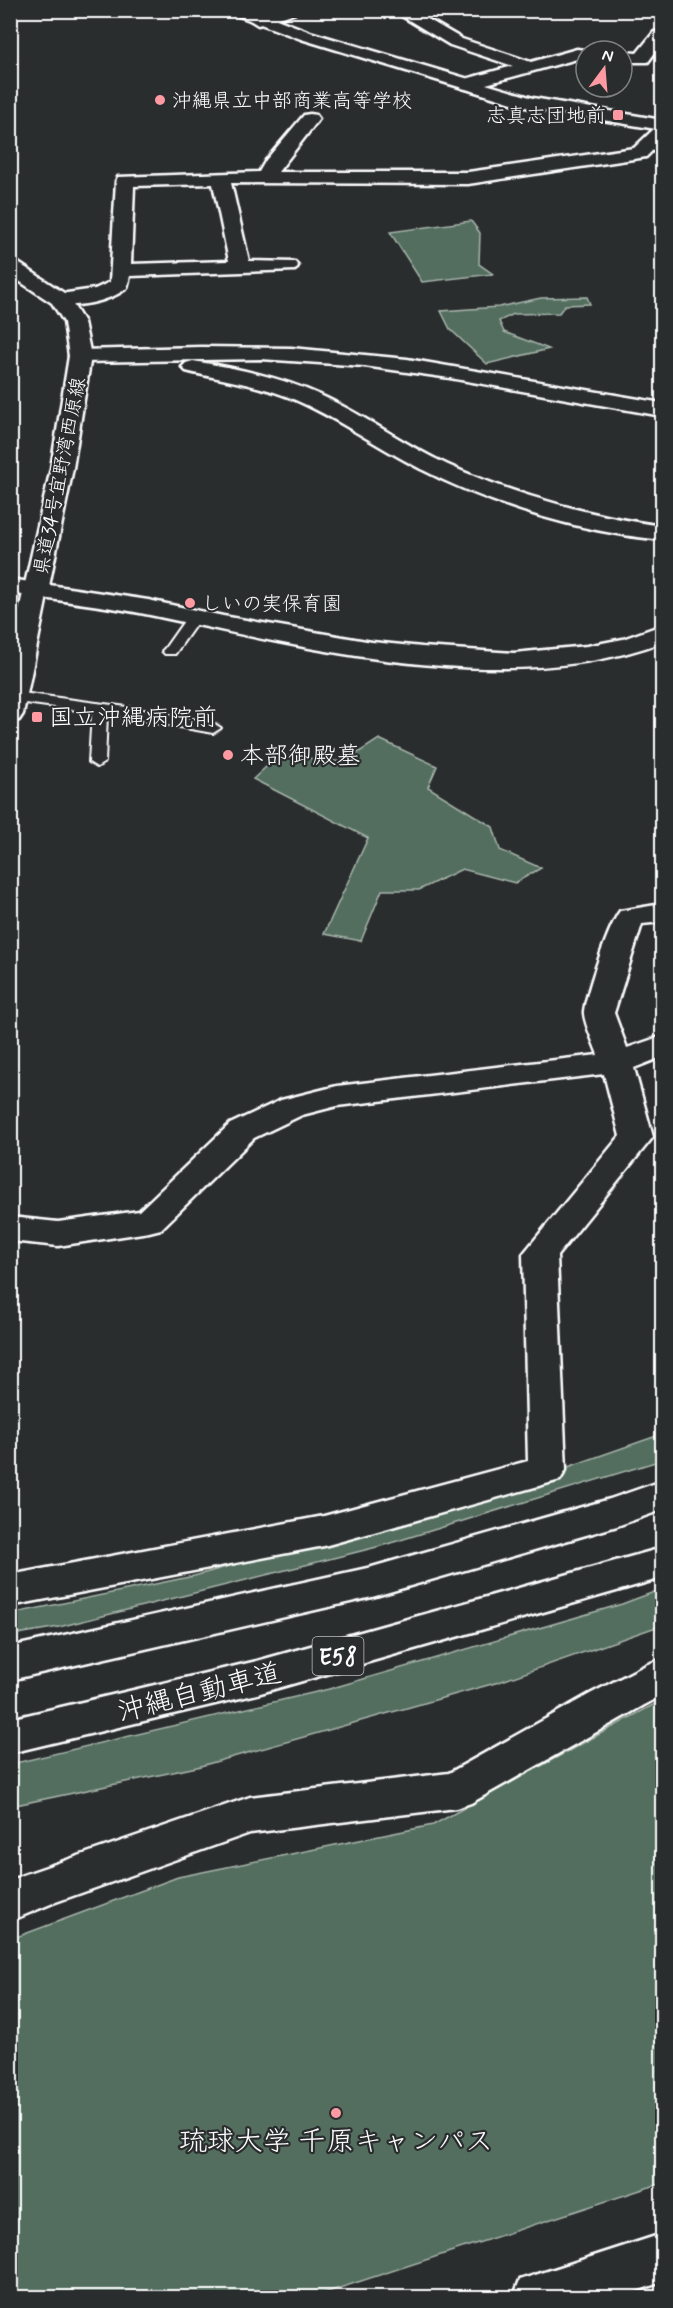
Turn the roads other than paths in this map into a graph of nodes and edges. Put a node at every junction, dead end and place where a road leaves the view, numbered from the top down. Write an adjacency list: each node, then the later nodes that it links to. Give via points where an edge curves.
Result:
1 (237, 10): 4 (main road)
2 (289, 10): 4 (main road)
3 (400, 10): 8 (main road, via 456,42)
4 (258, 20): 9 (main road)
5 (660, 35): 7 (main road, via 642,58)
6 (574, 54): 8 (main road)
7 (634, 58)
8 (531, 67): 9 (main road)
9 (468, 84): 11 (main road, via 564,110)
10 (310, 119): 14 (main road, via 272,164)
11 (663, 125)
12 (663, 131): 14 (main road, via 640,153 468,178)
13 (123, 161): 16 (main road)
14 (266, 177): 15 (main road)
15 (221, 180): 16 (main road); 18 (main road)
16 (125, 181): 20 (main road)
17 (10, 266): 21 (main road, 県道34号宜野湾西原線)
18 (240, 266): 19 (main road); 20 (main road)
19 (288, 266)
20 (120, 270): 21 (main road, via 120,284 114,290)
21 (60, 299): 23 (main road, 県道34号宜野湾西原線, via 74,322)
22 (250, 353): 23 (main road); 25 (main road); 26 (main road, via 401,365)
23 (80, 356): 29 (main road, 県道34号宜野湾西原線, via 74,406)
24 (182, 365): 25 (main road)
25 (244, 377): 27 (main road, via 326,406 431,465 506,495 566,514)
26 (663, 410)
27 (663, 533)
28 (10, 586): 29 (main road)
29 (37, 591): 30 (main road); 33 (main road, 県道34号宜野湾西原線)
30 (194, 617): 31 (main road, via 372,650 514,661 587,654); 32 (lane)
31 (663, 633)
32 (170, 651)
33 (12, 705): 34 (lane)
34 (100, 708): 35 (lane); 36 (lane)
35 (213, 728)
36 (97, 762)
37 (663, 913): 39 (main road, via 630,917 609,974 598,1013)
38 (663, 1046): 39 (main road)
39 (617, 1063): 40 (main road, via 337,1096 292,1107 242,1131 149,1221 58,1234); 43 (main road, via 637,1137 540,1254 547,1470 324,1531)
40 (10, 1229)
41 (663, 1495): 44 (main road, via 372,1582)
42 (663, 1563): 46 (main road, 沖縄自動車道 / E58, via 353,1653)
43 (10, 1591)
44 (10, 1664)
45 (663, 1676): 47 (main road, via 456,1790 249,1815)
46 (10, 1736)
47 (10, 1902)
48 (663, 2258): 49 (main road)
49 (538, 2298)

